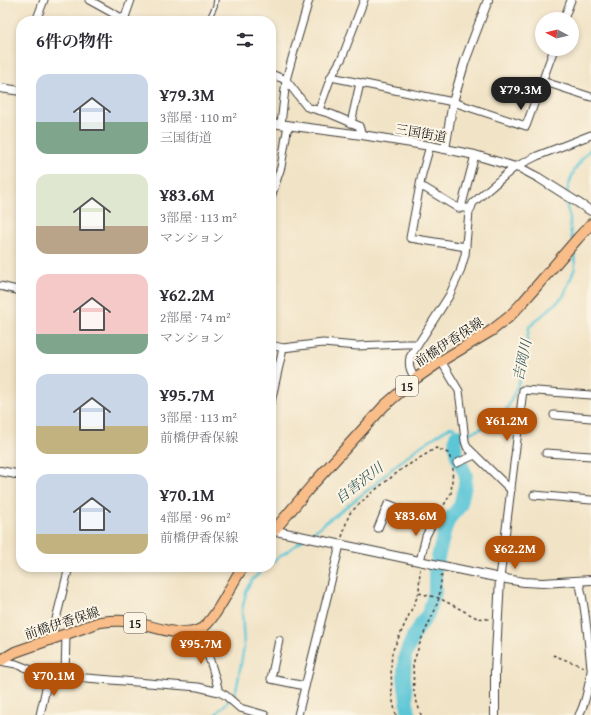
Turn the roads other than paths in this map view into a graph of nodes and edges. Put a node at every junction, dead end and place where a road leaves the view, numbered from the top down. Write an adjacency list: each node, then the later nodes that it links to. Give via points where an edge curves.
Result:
1 (44, 0): 10 (street)
2 (89, 0): 11 (street)
3 (131, 0): 12 (street)
4 (216, 0): 13 (lane)
5 (309, 0): 17 (street)
6 (364, 0): 16 (street, via 342,58)
7 (488, 0): 23 (street)
8 (571, 0): 9 (street)
9 (567, 12)
10 (38, 16)
11 (118, 16)
12 (126, 16)
13 (210, 16)
14 (551, 56): 18 (street)
15 (276, 76): 17 (street)
16 (331, 76): 19 (street); 24 (street)
17 (286, 80): 24 (street, via 307,106); 27 (street)
18 (542, 81): 22 (street); 23 (street, via 526,126)
19 (360, 82): 23 (street); 26 (street)
20 (0, 88): 21 (street)
21 (16, 90)
22 (591, 98)
23 (453, 102): 31 (street)
24 (319, 110): 26 (street)
25 (276, 123): 27 (street, 三国街道)
26 (351, 123): 28 (street, via 359,126)
27 (284, 124): 28 (street, 三国街道); 34 (street, via 281,167)
28 (362, 135): 30 (street, 三国街道)
29 (591, 135): 33 (street)
30 (430, 146): 31 (street, 三国街道); 35 (street)
31 (445, 149): 32 (street, 三国街道)
32 (475, 155): 33 (street, 三国街道); 36 (street)
33 (515, 167): 37 (street, via 473,203); 38 (street, 三国街道, via 534,175)
34 (276, 182)
35 (420, 187): 36 (street); 40 (street, via 410,238)
36 (461, 208): 37 (street)
37 (471, 208): 40 (street)
38 (591, 211)
39 (591, 224): 46 (main road, 前橋伊香保線 / 15, via 509,317)
40 (466, 247): 43 (street, via 460,272 449,296)
41 (0, 286): 42 (street)
42 (16, 290)
43 (417, 344): 45 (street, via 357,346 323,343); 47 (street, via 409,363)
44 (276, 346): 45 (street)
45 (283, 348): 48 (street)
46 (441, 361): 47 (main road, 前橋伊香保線 / 15); 53 (street, via 459,391 465,441)
47 (415, 379): 61 (main road, 前橋伊香保線 / 15, via 384,406)
48 (276, 380)
49 (591, 395): 58 (street, via 523,390)
50 (554, 415): 51 (street)
51 (591, 418)
52 (546, 453): 54 (street)
53 (475, 455): 55 (street); 58 (street)
54 (591, 456)
55 (457, 463)
56 (0, 471): 57 (street)
57 (16, 474)
58 (511, 490): 68 (street)
59 (534, 495): 60 (street)
60 (591, 500)
61 (276, 527)
62 (378, 528): 65 (street, via 388,504 433,521 426,536)
63 (276, 533): 64 (street)
64 (340, 545): 65 (street); 80 (street)
65 (423, 562): 68 (street)
66 (68, 572): 74 (street)
67 (240, 572): 72 (main road, via 213,617)
68 (500, 578): 70 (street, via 543,583); 87 (street)
69 (591, 580): 70 (street)
70 (579, 581): 71 (street)
71 (589, 620): 77 (street)
72 (198, 631): 73 (main road, 前橋伊香保線 / 15, via 182,633 133,622 113,621 100,622); 81 (street)
73 (66, 634): 74 (main road, 前橋伊香保線 / 15); 79 (street)
74 (51, 639): 76 (main road, 前橋伊香保線 / 15, via 15,652)
75 (279, 640): 80 (street, via 270,679)
76 (0, 661): 78 (street)
77 (589, 668): 88 (street, via 589,684)
78 (49, 675): 79 (street); 83 (street)
79 (65, 676): 81 (street, via 185,685)
80 (305, 686): 86 (street)
81 (222, 693): 82 (street)
82 (238, 706): 84 (street); 85 (street)
83 (40, 715)
84 (235, 715)
85 (265, 715)
86 (298, 715)
87 (495, 715)
88 (579, 715)

